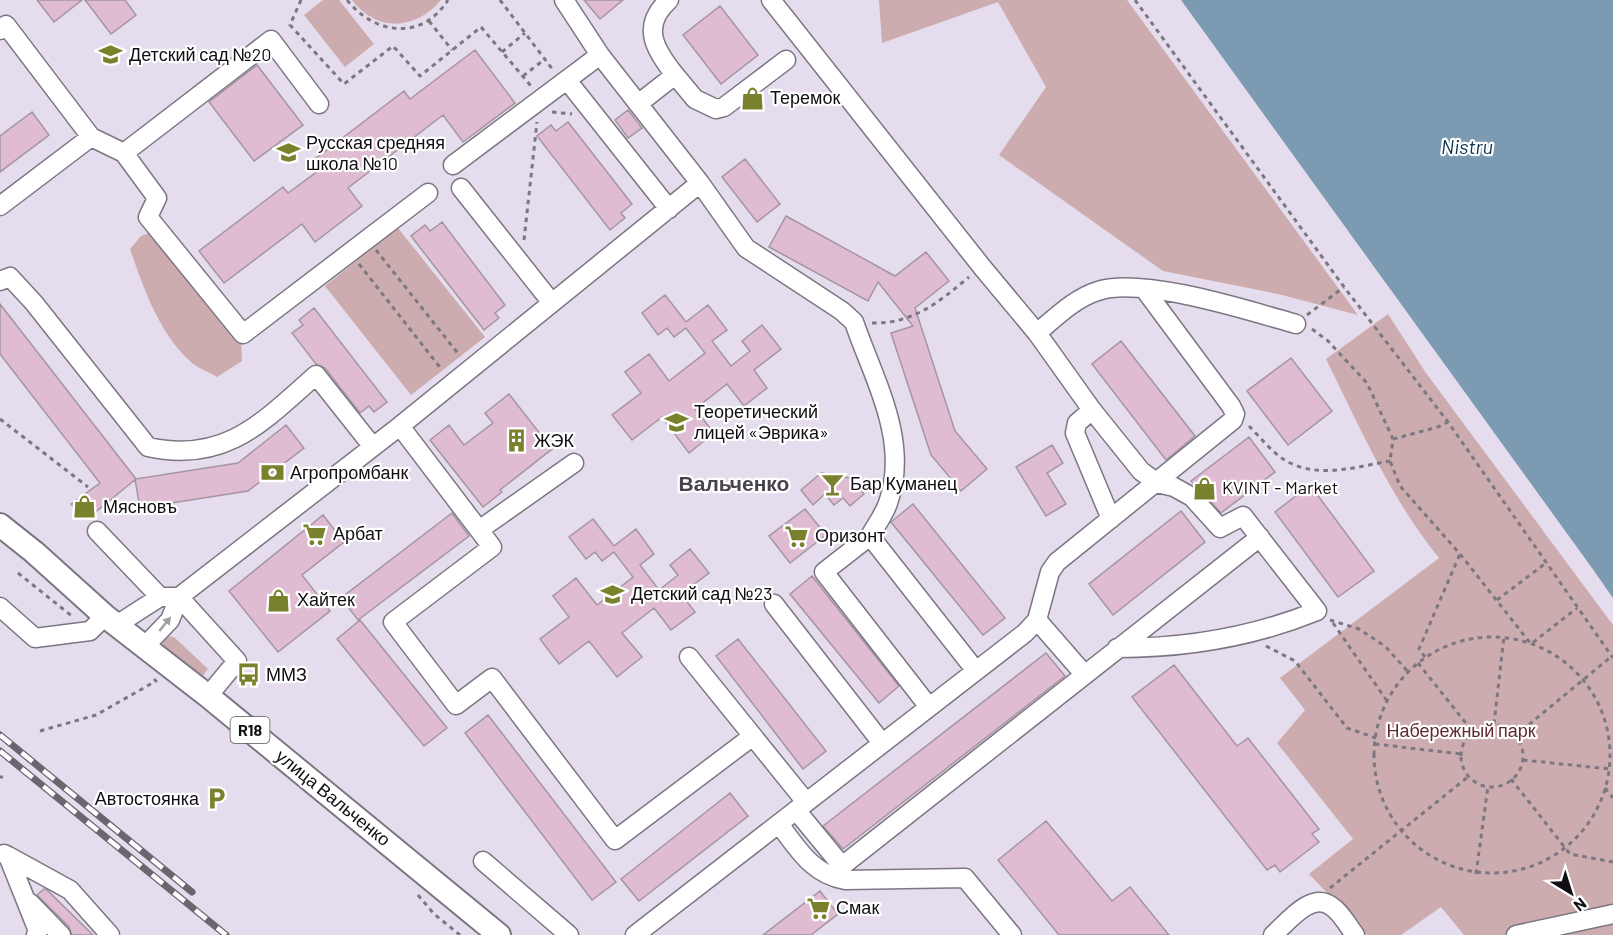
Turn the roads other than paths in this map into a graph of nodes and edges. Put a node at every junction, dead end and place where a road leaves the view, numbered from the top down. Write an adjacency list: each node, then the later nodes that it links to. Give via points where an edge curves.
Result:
1 (564, 0): 5 (street)
2 (669, 0): 7 (street, via 652,29 657,52)
3 (771, 0): 23 (street)
4 (0, 30): 11 (street, via 6,25)
5 (600, 55): 8 (street); 10 (street)
6 (786, 60): 7 (street, via 716,109 695,99)
7 (675, 75): 10 (street)
8 (568, 86): 13 (street, via 543,107); 18 (street)
9 (319, 104): 12 (street, via 272,40)
10 (638, 104): 14 (street)
11 (91, 137): 12 (street); 17 (street)
12 (124, 153): 16 (street, via 156,198 148,217 243,334)
13 (453, 165)
14 (700, 183): 18 (street); 33 (street, via 746,248 854,322 897,451 888,505)
15 (461, 188): 21 (street)
16 (428, 193)
17 (0, 206)
18 (669, 209): 21 (street)
19 (0, 281): 26 (street, via 10,277 34,303 148,447 174,453 204,449 252,431 316,375)
20 (1145, 290): 22 (street, via 1207,300); 23 (street, via 1112,287 1097,291 1066,309); 28 (street, via 1235,414 1228,425)
21 (552, 303): 25 (street)
22 (1296, 324)
23 (1037, 333): 24 (street)
24 (1092, 410): 28 (street, via 1141,471); 29 (street, via 1077,423 1075,433)
25 (400, 426): 26 (street); 31 (street)
26 (373, 447): 36 (street)
27 (574, 463): 31 (street)
28 (1156, 483): 29 (street); 34 (street, via 1192,497 1220,528 1243,516)
29 (1112, 519): 39 (street, via 1057,562 1050,572)
30 (0, 525): 40 (main road, улица Вальченко / R18, via 34,552)
31 (479, 530): 48 (street, via 492,547 393,622 456,705 492,678 615,840)
32 (97, 531): 35 (street)
33 (870, 536): 44 (street); 47 (street, via 824,572)
34 (1260, 537): 42 (street); 42 (street, via 1324,616 1170,648)
35 (160, 597): 36 (street); 40 (street)
36 (179, 597): 41 (street, one-way to 36, via 170,620); 46 (street, via 237,661)
37 (774, 604): 49 (street)
38 (0, 607): 40 (street, via 35,638)
39 (1037, 620): 44 (street); 45 (street)
40 (104, 623): 41 (main road, улица Вальченко / R18)
41 (145, 646): 46 (main road, улица Вальченко / R18)
42 (1117, 648): 45 (street)
43 (689, 657): 48 (street)
44 (976, 670): 47 (street)
45 (1084, 675): 50 (street, via 842,866)
46 (208, 696): 59 (main road, улица Вальченко / R18)
47 (929, 707): 49 (street)
48 (753, 736): 50 (street)
49 (882, 743): 50 (street)
50 (801, 806): 51 (street)
51 (778, 824): 61 (street); 62 (street, via 827,877 965,878)
52 (4, 854): 54 (street); 58 (street, via 70,890)
53 (483, 861): 60 (street)
54 (24, 897): 56 (street, via 38,931); 57 (street)
55 (1613, 914): 65 (street)
56 (36, 935)
57 (62, 935)
58 (110, 935)
59 (499, 935)
60 (569, 935)
61 (635, 935)
62 (1012, 935)
63 (1273, 935): 64 (street, via 1306,906 1320,902 1331,905)
64 (1355, 935)
65 (1516, 935)

